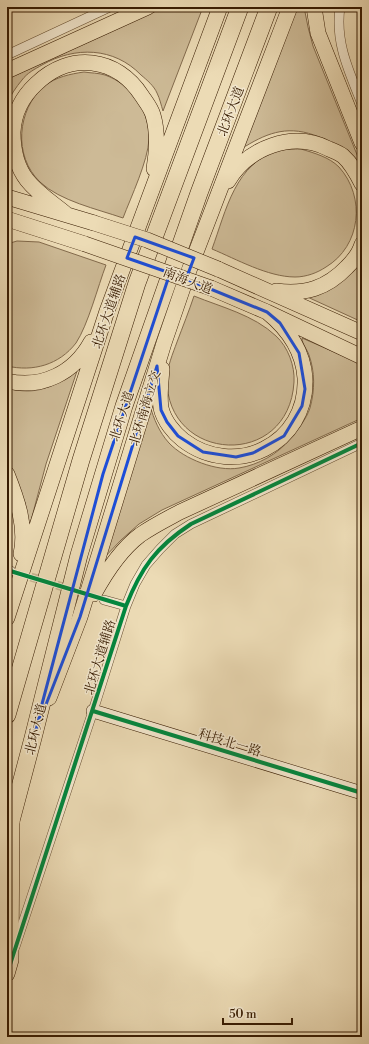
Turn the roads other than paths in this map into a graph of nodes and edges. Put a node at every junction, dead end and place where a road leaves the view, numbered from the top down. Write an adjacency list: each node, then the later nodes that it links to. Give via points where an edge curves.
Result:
1 (110, 7): 9 (street)
2 (148, 7): 10 (main road)
3 (220, 7): 16 (main road, 北环大道辅路)
4 (240, 7): 37 (highway, 北环大道, via 137,283 81,460)
5 (269, 7): 38 (highway, 北环大道, via 198,192 124,406 79,555)
6 (290, 7): 15 (main road)
7 (314, 7): 12 (main road, via 318,34)
8 (340, 7): 11 (street, via 344,60)
9 (7, 55)
10 (7, 71)
11 (362, 104)
12 (362, 143)
13 (362, 184): 15 (main road, via 354,168 342,156 323,146 306,142 284,142 263,149 246,159 233,173)
14 (7, 197): 17 (main road, 南海大道)
15 (216, 201): 26 (main road, 北环南海立交)
16 (147, 205): 17 (main road, via 157,146 153,114 138,89 125,76 111,68 83,62 68,64 41,78 22,100 13,127 14,156 26,180); 23 (main road, 北环大道辅路)
17 (66, 214): 22 (main road, 南海大道, bridge, via 147,240)
18 (7, 219): 20 (main road, 南海大道)
19 (7, 232): 20 (main road)
20 (47, 232): 24 (main road, 南海大道, bridge, via 211,288)
21 (362, 244): 22 (main road, via 352,263 324,286 303,292)
22 (264, 289): 25 (main road, 南海大道)
23 (107, 311): 28 (main road, via 88,348 70,368 34,384); 35 (main road, 北环大道辅路)
24 (266, 312): 26 (main road, via 280,323 300,353 305,389 295,423 284,436 253,453 236,457 203,452 188,444 170,427 161,410); 27 (main road, 南海大道)
25 (362, 333)
26 (164, 343): 34 (main road, 北环南海立交)
27 (362, 357)
28 (7, 381)
29 (362, 428): 34 (main road, via 180,512 139,536 112,563)
30 (362, 443): 33 (street, 北环大道辅路, via 175,534 146,565)
31 (7, 474): 35 (main road, via 17,501 23,533 22,551)
32 (104, 600): 33 (street)
33 (126, 606): 36 (street, 北环大道辅路)
34 (80, 617): 38 (main road)
35 (7, 618)
36 (93, 711): 39 (street, 科技北一路); 42 (street, 北环大道辅路)
37 (7, 714)
38 (33, 738): 40 (highway, 北环大道)
39 (362, 793)
40 (12, 815): 41 (highway, 北环大道); 42 (main road)
41 (7, 836)
42 (9, 967)

